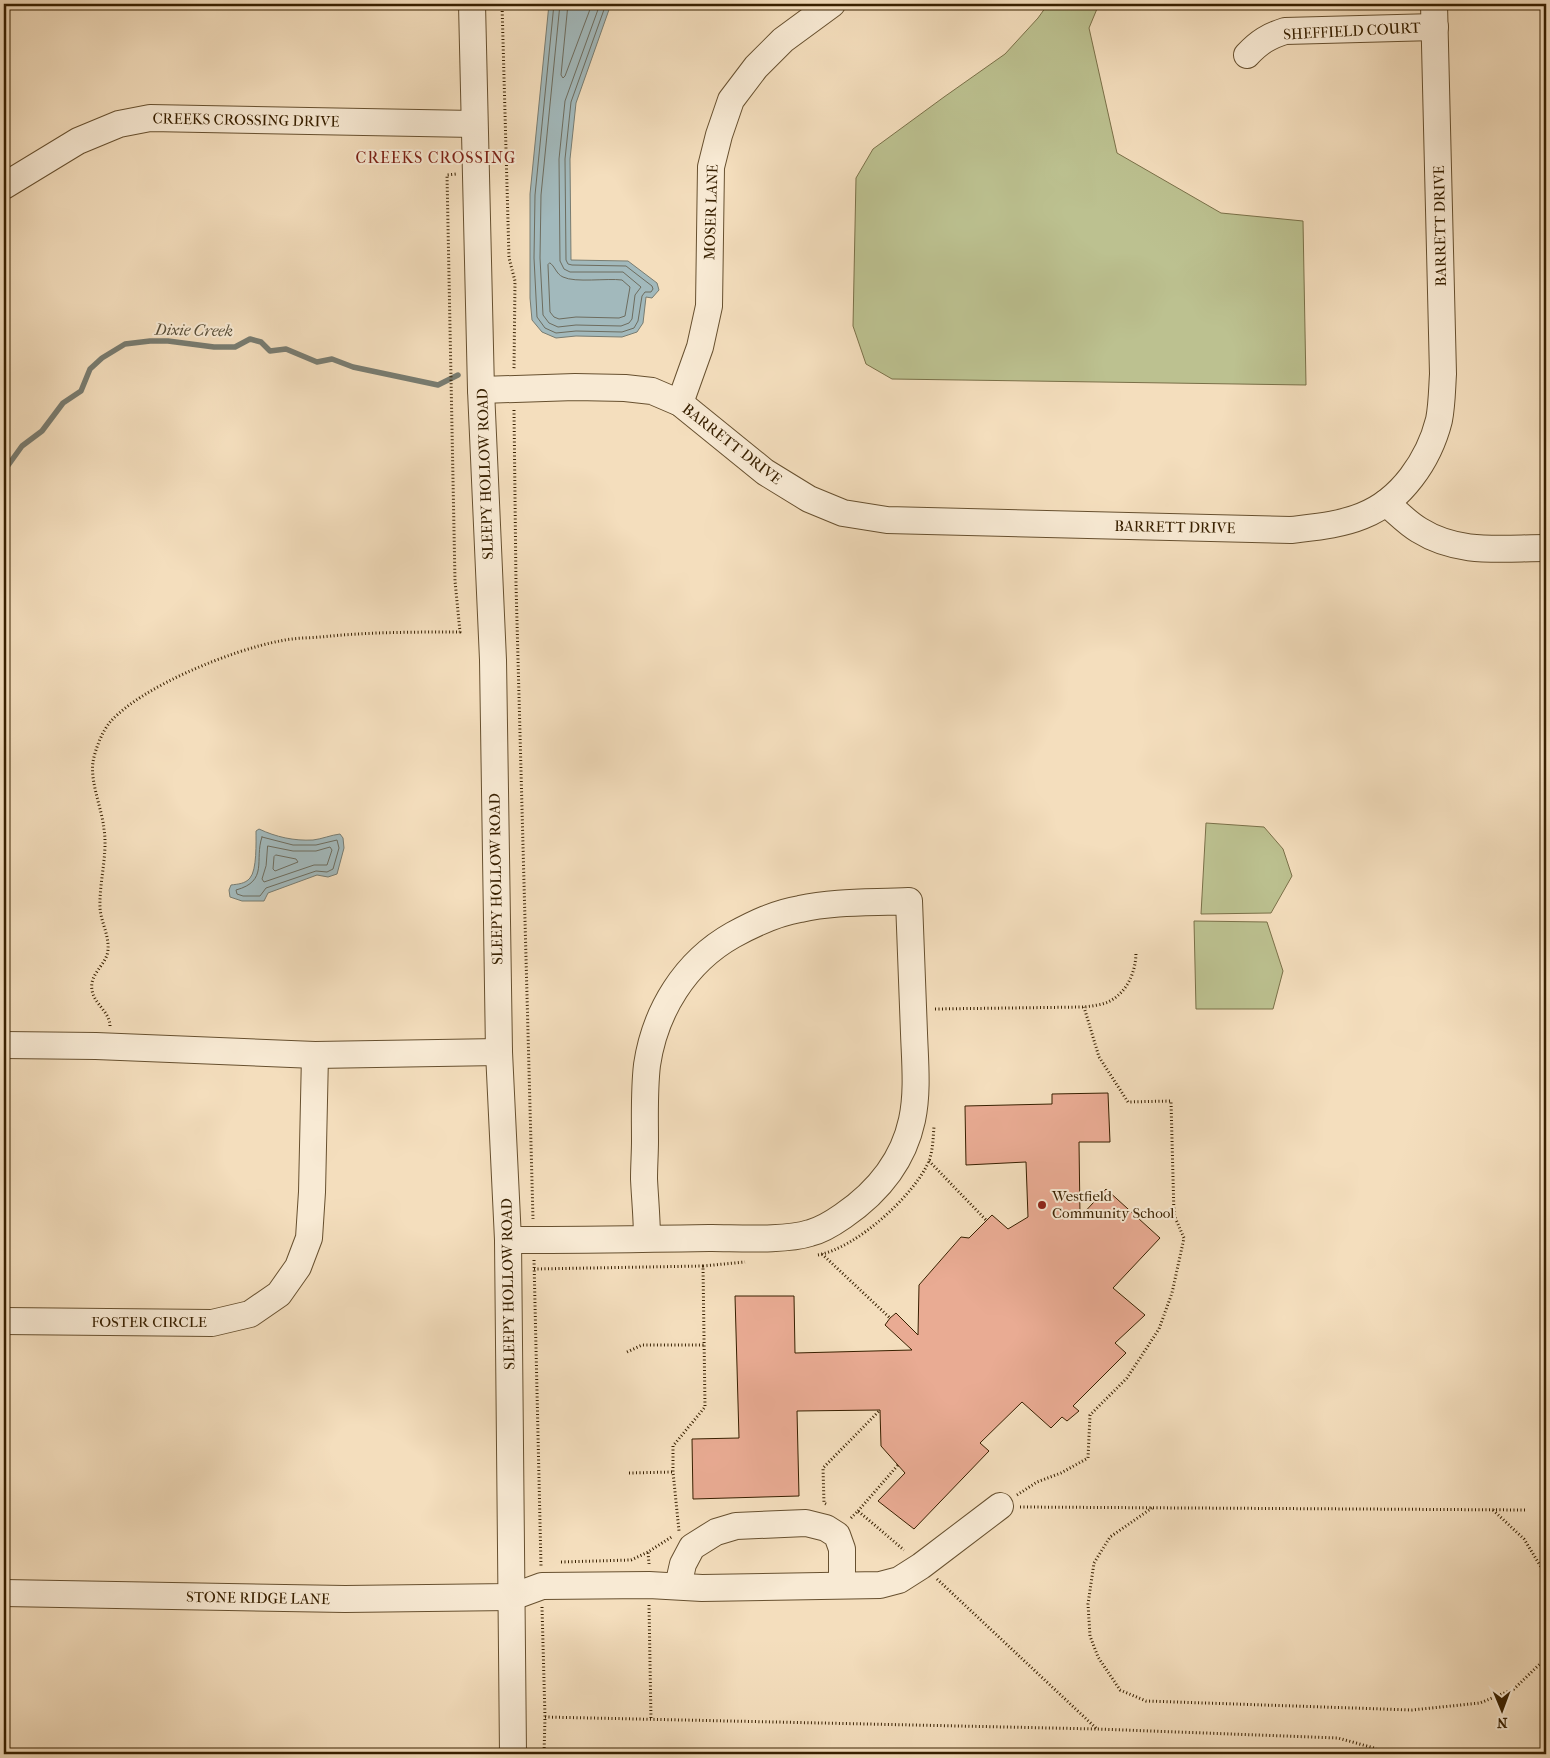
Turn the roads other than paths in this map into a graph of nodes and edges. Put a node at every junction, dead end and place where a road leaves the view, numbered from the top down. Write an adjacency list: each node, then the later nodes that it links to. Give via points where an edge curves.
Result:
1 (472, 4): 5 (street, SLEEPY HOLLOW ROAD)
2 (832, 4): 8 (street, MOSER LANE, via 783,40 756,67 731,100 711,167 709,306 700,347)
3 (1435, 15): 4 (street, SHEFFIELD COURT, via 1286,31 1269,36); 9 (street, BARRETT DRIVE, via 1442,397 1439,420 1430,444 1406,484)
4 (1247, 55)
5 (474, 124): 6 (street, CREEKS CROSSING DRIVE, via 150,118 119,124 78,141); 7 (street, SLEEPY HOLLOW ROAD)
6 (4, 186)
7 (481, 390): 8 (street, BARRETT DRIVE, via 625,388 652,391); 12 (street, SLEEPY HOLLOW ROAD, via 493,660)
8 (680, 403): 9 (street, BARRETT DRIVE, via 765,472 809,499 843,513 878,519 1291,530 1322,527 1362,516)
9 (1386, 503): 10 (street, via 1418,530 1448,544 1467,549)
10 (1546, 548)
11 (4, 1045): 13 (street)
12 (499, 1052): 13 (street); 15 (street, SLEEPY HOLLOW ROAD)
13 (315, 1055): 16 (street, FOSTER CIRCLE, via 309,1238 298,1267 279,1294 250,1314 212,1323)
14 (647, 1239): 14 (street, via 808,1234 836,1221 859,1204 885,1177 901,1153 912,1120 916,1091 909,901 818,905 773,915 727,939 690,968 660,1018 647,1065 644,1100); 15 (street)
15 (508, 1240): 21 (street, SLEEPY HOLLOW ROAD)
16 (4, 1321)
17 (1000, 1506): 18 (street, STONE RIDGE LANE, via 899,1580 880,1585)
18 (842, 1585): 19 (street, STONE RIDGE LANE); 19 (street, via 842,1549 837,1535 826,1528 806,1523 736,1526 716,1532 692,1546 683,1564)
19 (678, 1586): 21 (street, STONE RIDGE LANE, via 542,1586)
20 (4, 1593): 21 (street, STONE RIDGE LANE, via 345,1600)
21 (512, 1597): 22 (street, SLEEPY HOLLOW ROAD)
22 (513, 1754)

